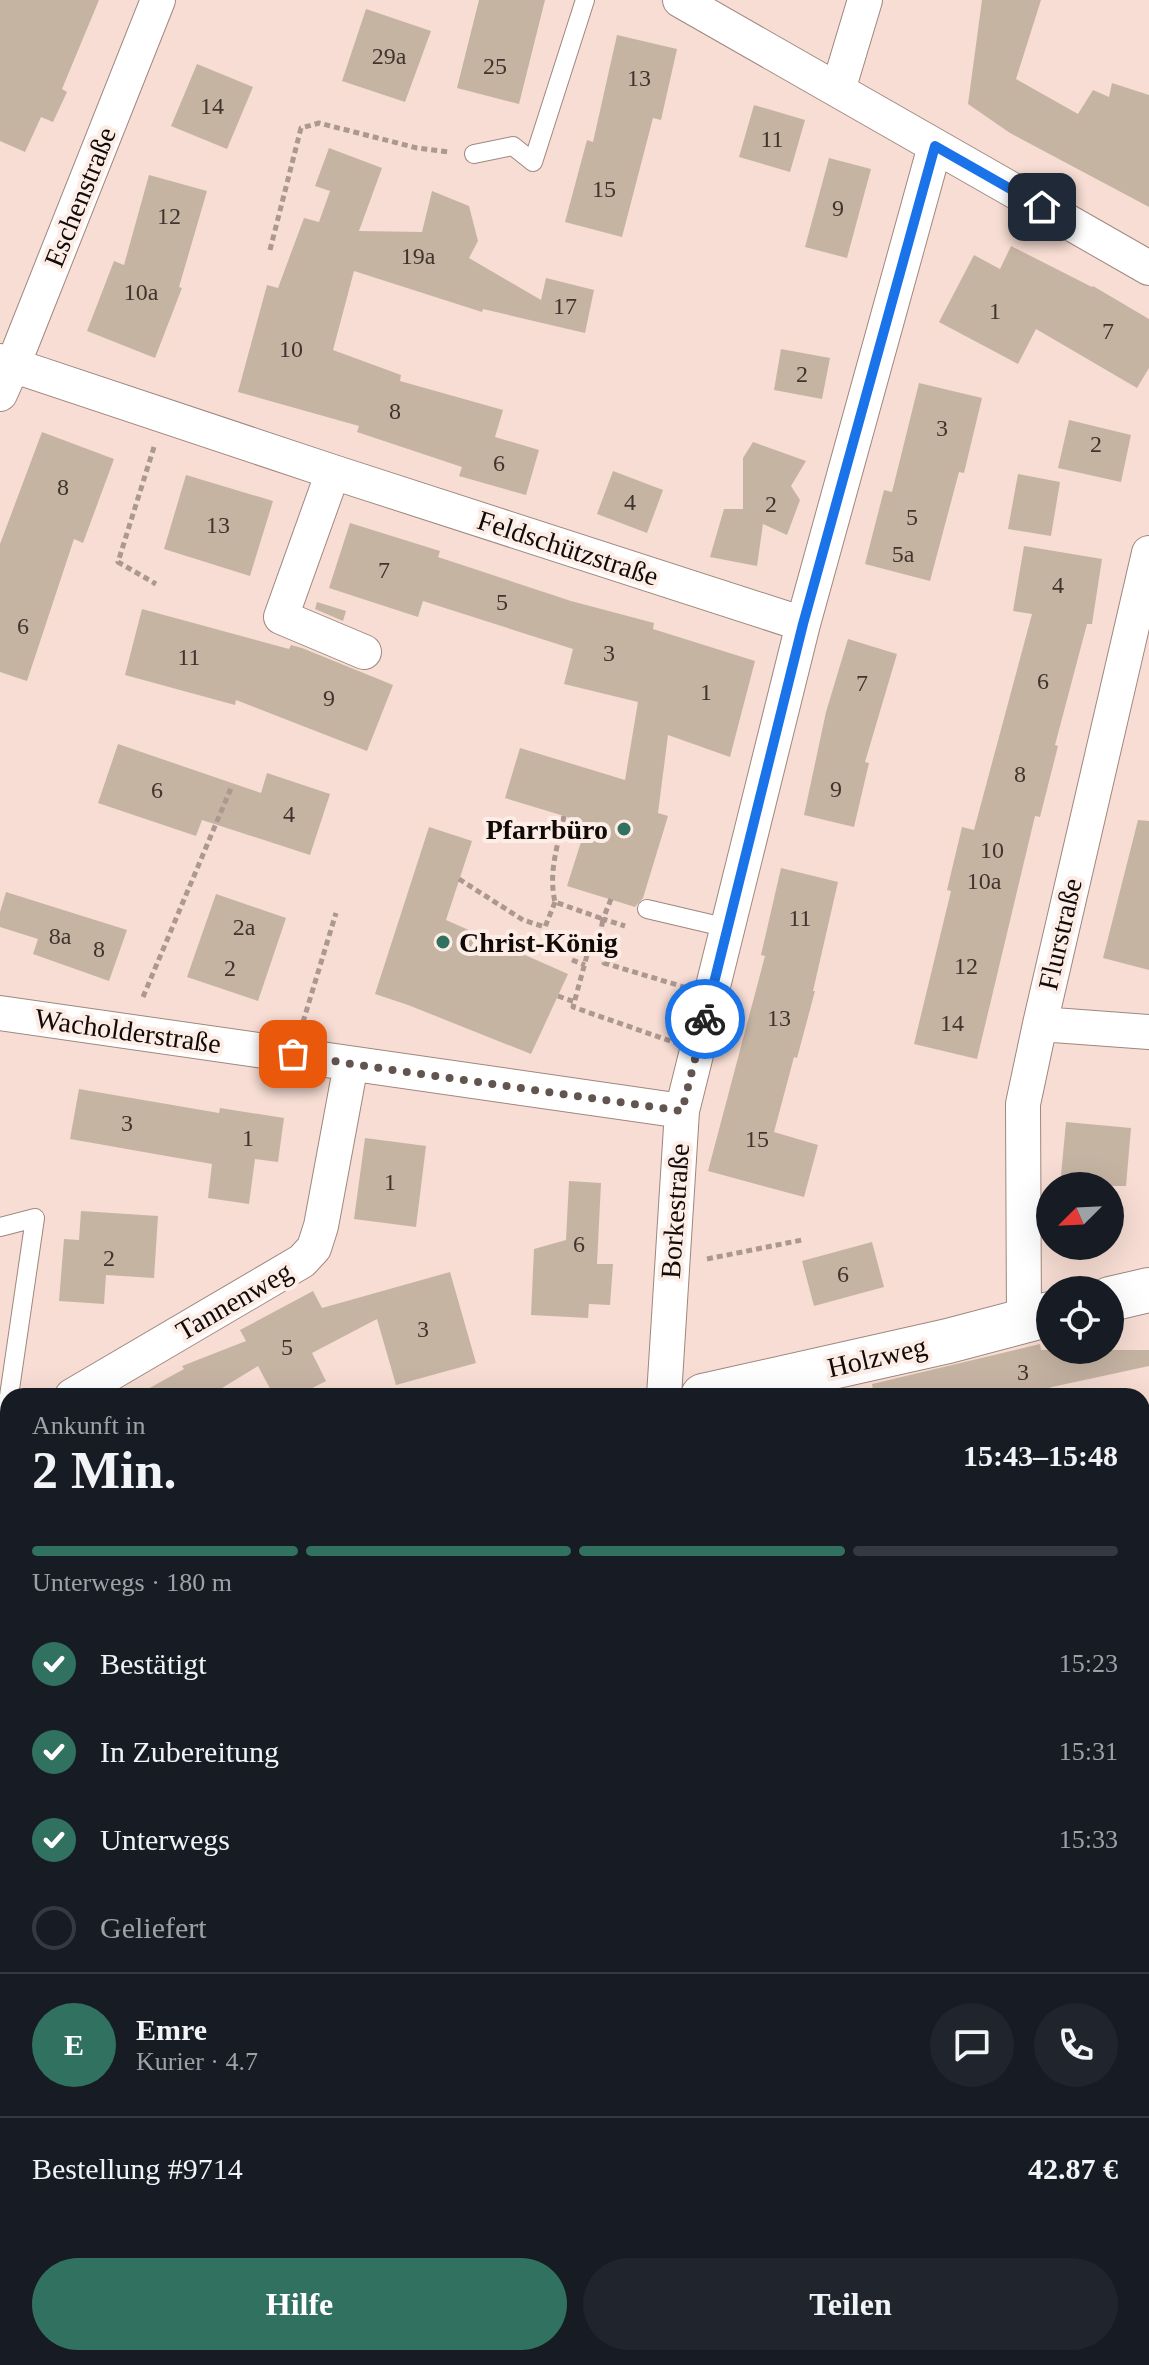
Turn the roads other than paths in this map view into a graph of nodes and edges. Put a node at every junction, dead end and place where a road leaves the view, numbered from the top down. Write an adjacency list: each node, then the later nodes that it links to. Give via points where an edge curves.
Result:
1 (158, 0): 9 (street, Eschenstraße)
2 (585, 0): 7 (lane, via 533,162 513,146)
3 (680, 0): 5 (street)
4 (865, 0): 5 (street)
5 (838, 90): 6 (street)
6 (935, 146): 8 (street); 12 (street, Borkestraße)
7 (474, 154)
8 (1149, 268)
9 (4, 373): 10 (street, Feldschützstraße, via 164,415)
10 (333, 472): 12 (street, Feldschützstraße); 13 (street, via 281,617)
11 (1149, 553): 17 (street, Flurstraße)
12 (803, 624): 15 (street, Borkestraße)
13 (364, 652)
14 (647, 909): 15 (lane)
15 (728, 928): 20 (street, Borkestraße)
16 (0, 1013): 19 (street, Wacholderstraße)
17 (1040, 1024): 18 (street); 24 (street, Flurstraße, via 1023,1104)
18 (1149, 1032)
19 (351, 1064): 20 (street, Wacholderstraße); 27 (street, Tannenweg, via 314,1248 302,1261)
20 (682, 1111): 28 (street, Borkestraße)
21 (0, 1227): 26 (lane, via 35,1218)
22 (1149, 1290): 23 (main road)
23 (1124, 1296)
24 (1036, 1302)
25 (1036, 1317): 29 (main road, Holzweg)
26 (10, 1388)
27 (86, 1388)
28 (664, 1388)
29 (739, 1388)

